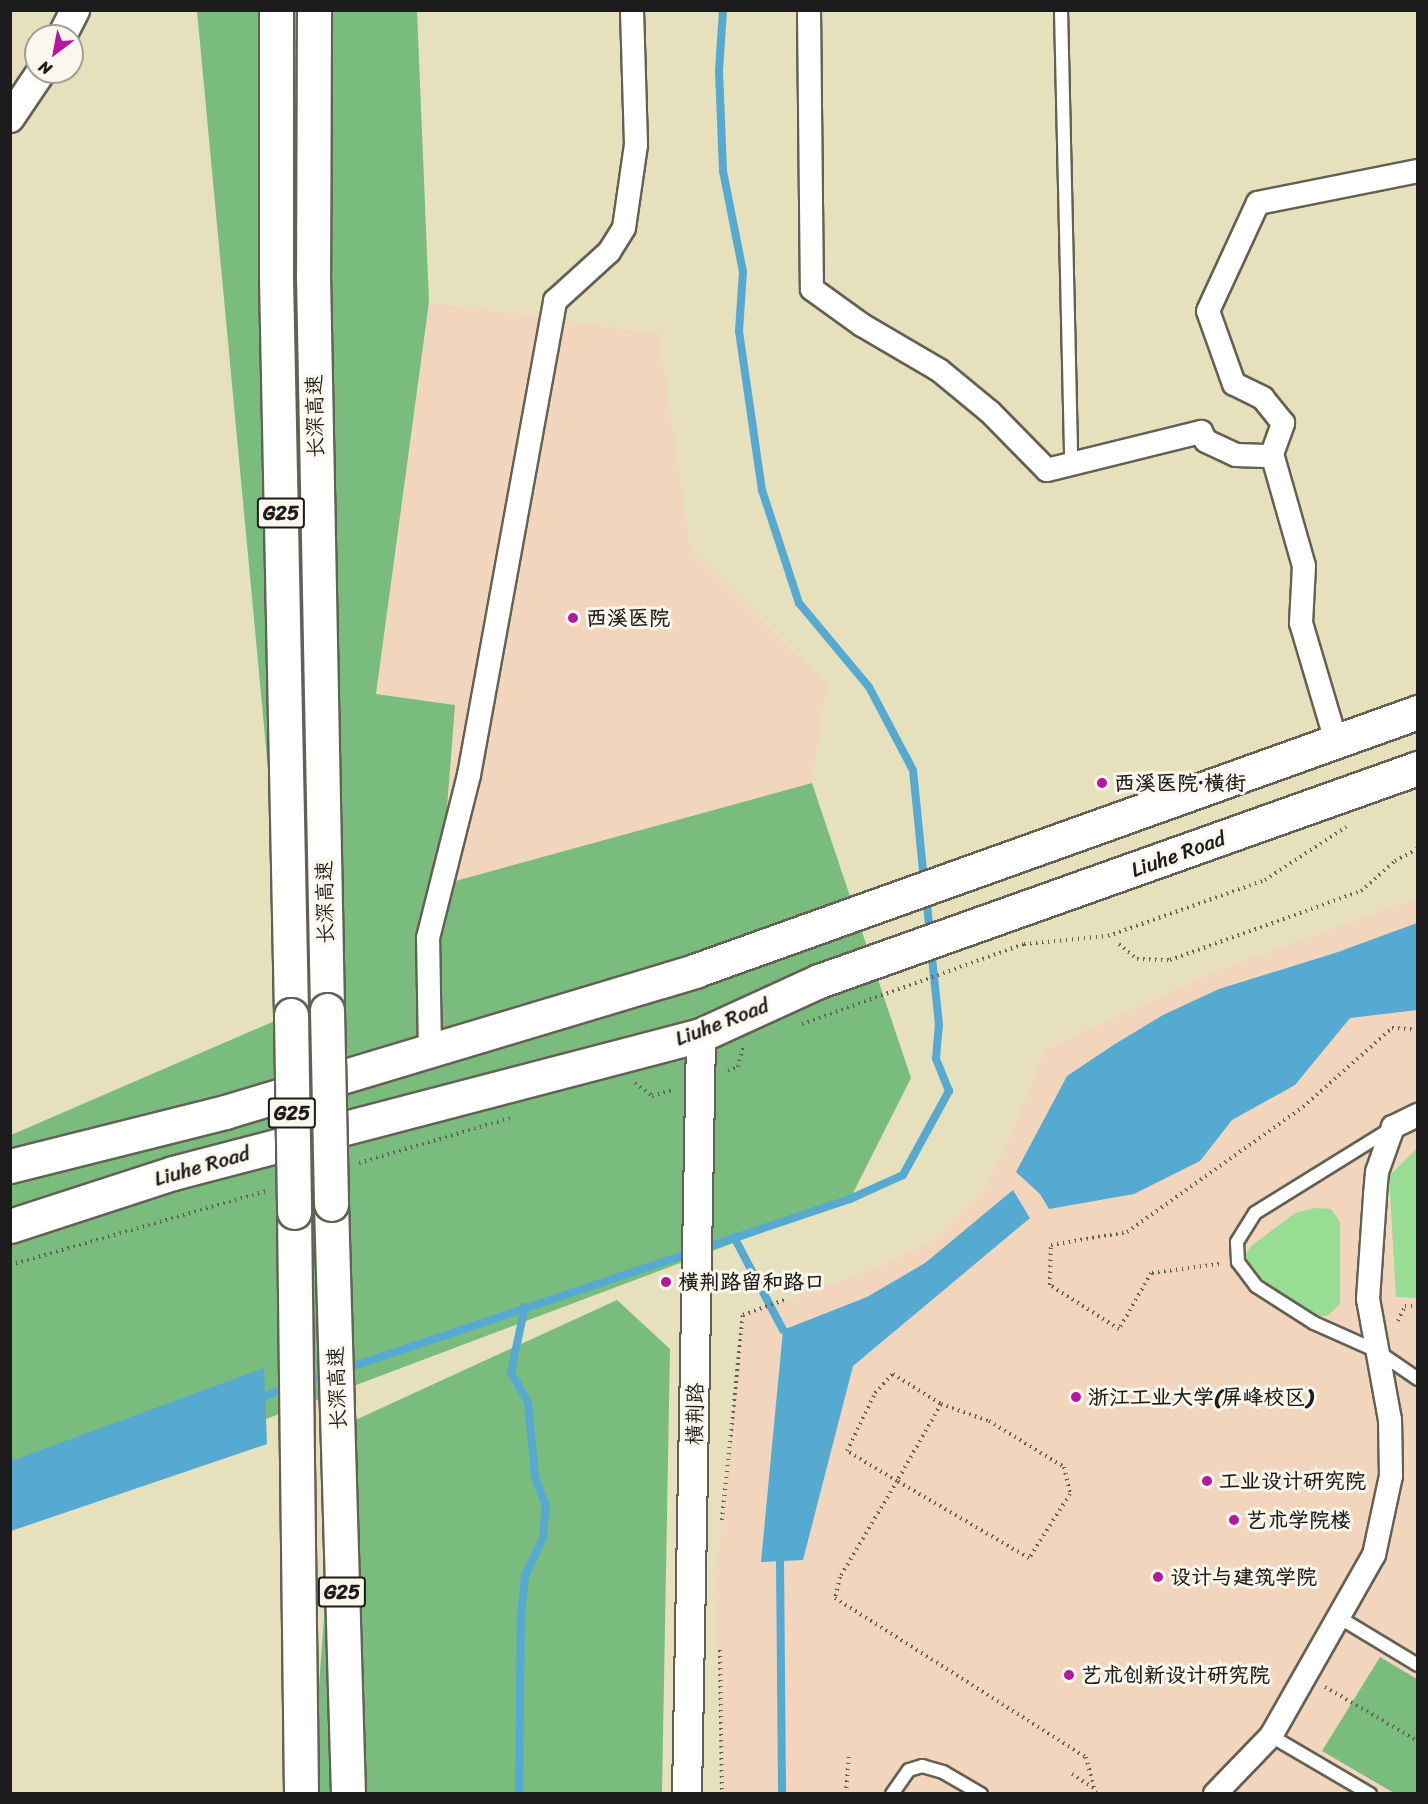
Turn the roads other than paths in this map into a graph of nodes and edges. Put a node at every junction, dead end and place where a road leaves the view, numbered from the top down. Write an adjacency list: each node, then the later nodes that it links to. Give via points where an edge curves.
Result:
1 (75, 10): 7 (street)
2 (276, 10): 27 (main road, 长深高速 / G25, bridge, via 276,278)
3 (314, 10): 28 (main road, 长深高速 / G25, bridge, via 313,275 327,1010)
4 (632, 10): 17 (street, via 636,145 624,228 609,252 555,301 469,775 428,938)
5 (809, 10): 12 (street, via 812,289 862,325 939,370 990,412 1047,470)
6 (1061, 10): 12 (lane)
7 (68, 24)
8 (33, 84): 9 (street)
9 (10, 118)
10 (1418, 171): 11 (street, via 1258,203 1208,311 1234,384 1263,398 1283,423)
11 (1272, 456): 12 (street, via 1236,455 1206,441 1201,432); 14 (street, via 1304,566 1301,623)
12 (1071, 464)
13 (1418, 712): 14 (main road)
14 (1336, 741): 17 (main road, via 819,923 697,970)
15 (1418, 768): 16 (main road, Liuhe Road, via 819,981)
16 (701, 1035): 21 (main road, Liuhe Road, via 173,1173); 29 (street, 横荆路)
17 (430, 1050): 20 (main road, via 225,1112)
18 (1418, 1115): 19 (street)
19 (1393, 1127): 22 (street, via 1377,1172 1375,1195 1368,1299); 22 (lane, via 1255,1213 1237,1242 1238,1262 1256,1286 1314,1323)
20 (10, 1166)
21 (10, 1226)
22 (1377, 1351): 23 (lane); 24 (street, via 1390,1420 1391,1476 1374,1555)
23 (1418, 1379)
24 (1340, 1618): 25 (lane); 26 (street)
25 (1418, 1665)
26 (1271, 1736): 32 (street); 33 (lane)
27 (301, 1794)
28 (348, 1794)
29 (687, 1794)
30 (892, 1794): 31 (lane, via 909,1770 922,1766 943,1772)
31 (981, 1794)
32 (1215, 1794)
33 (1370, 1794)

